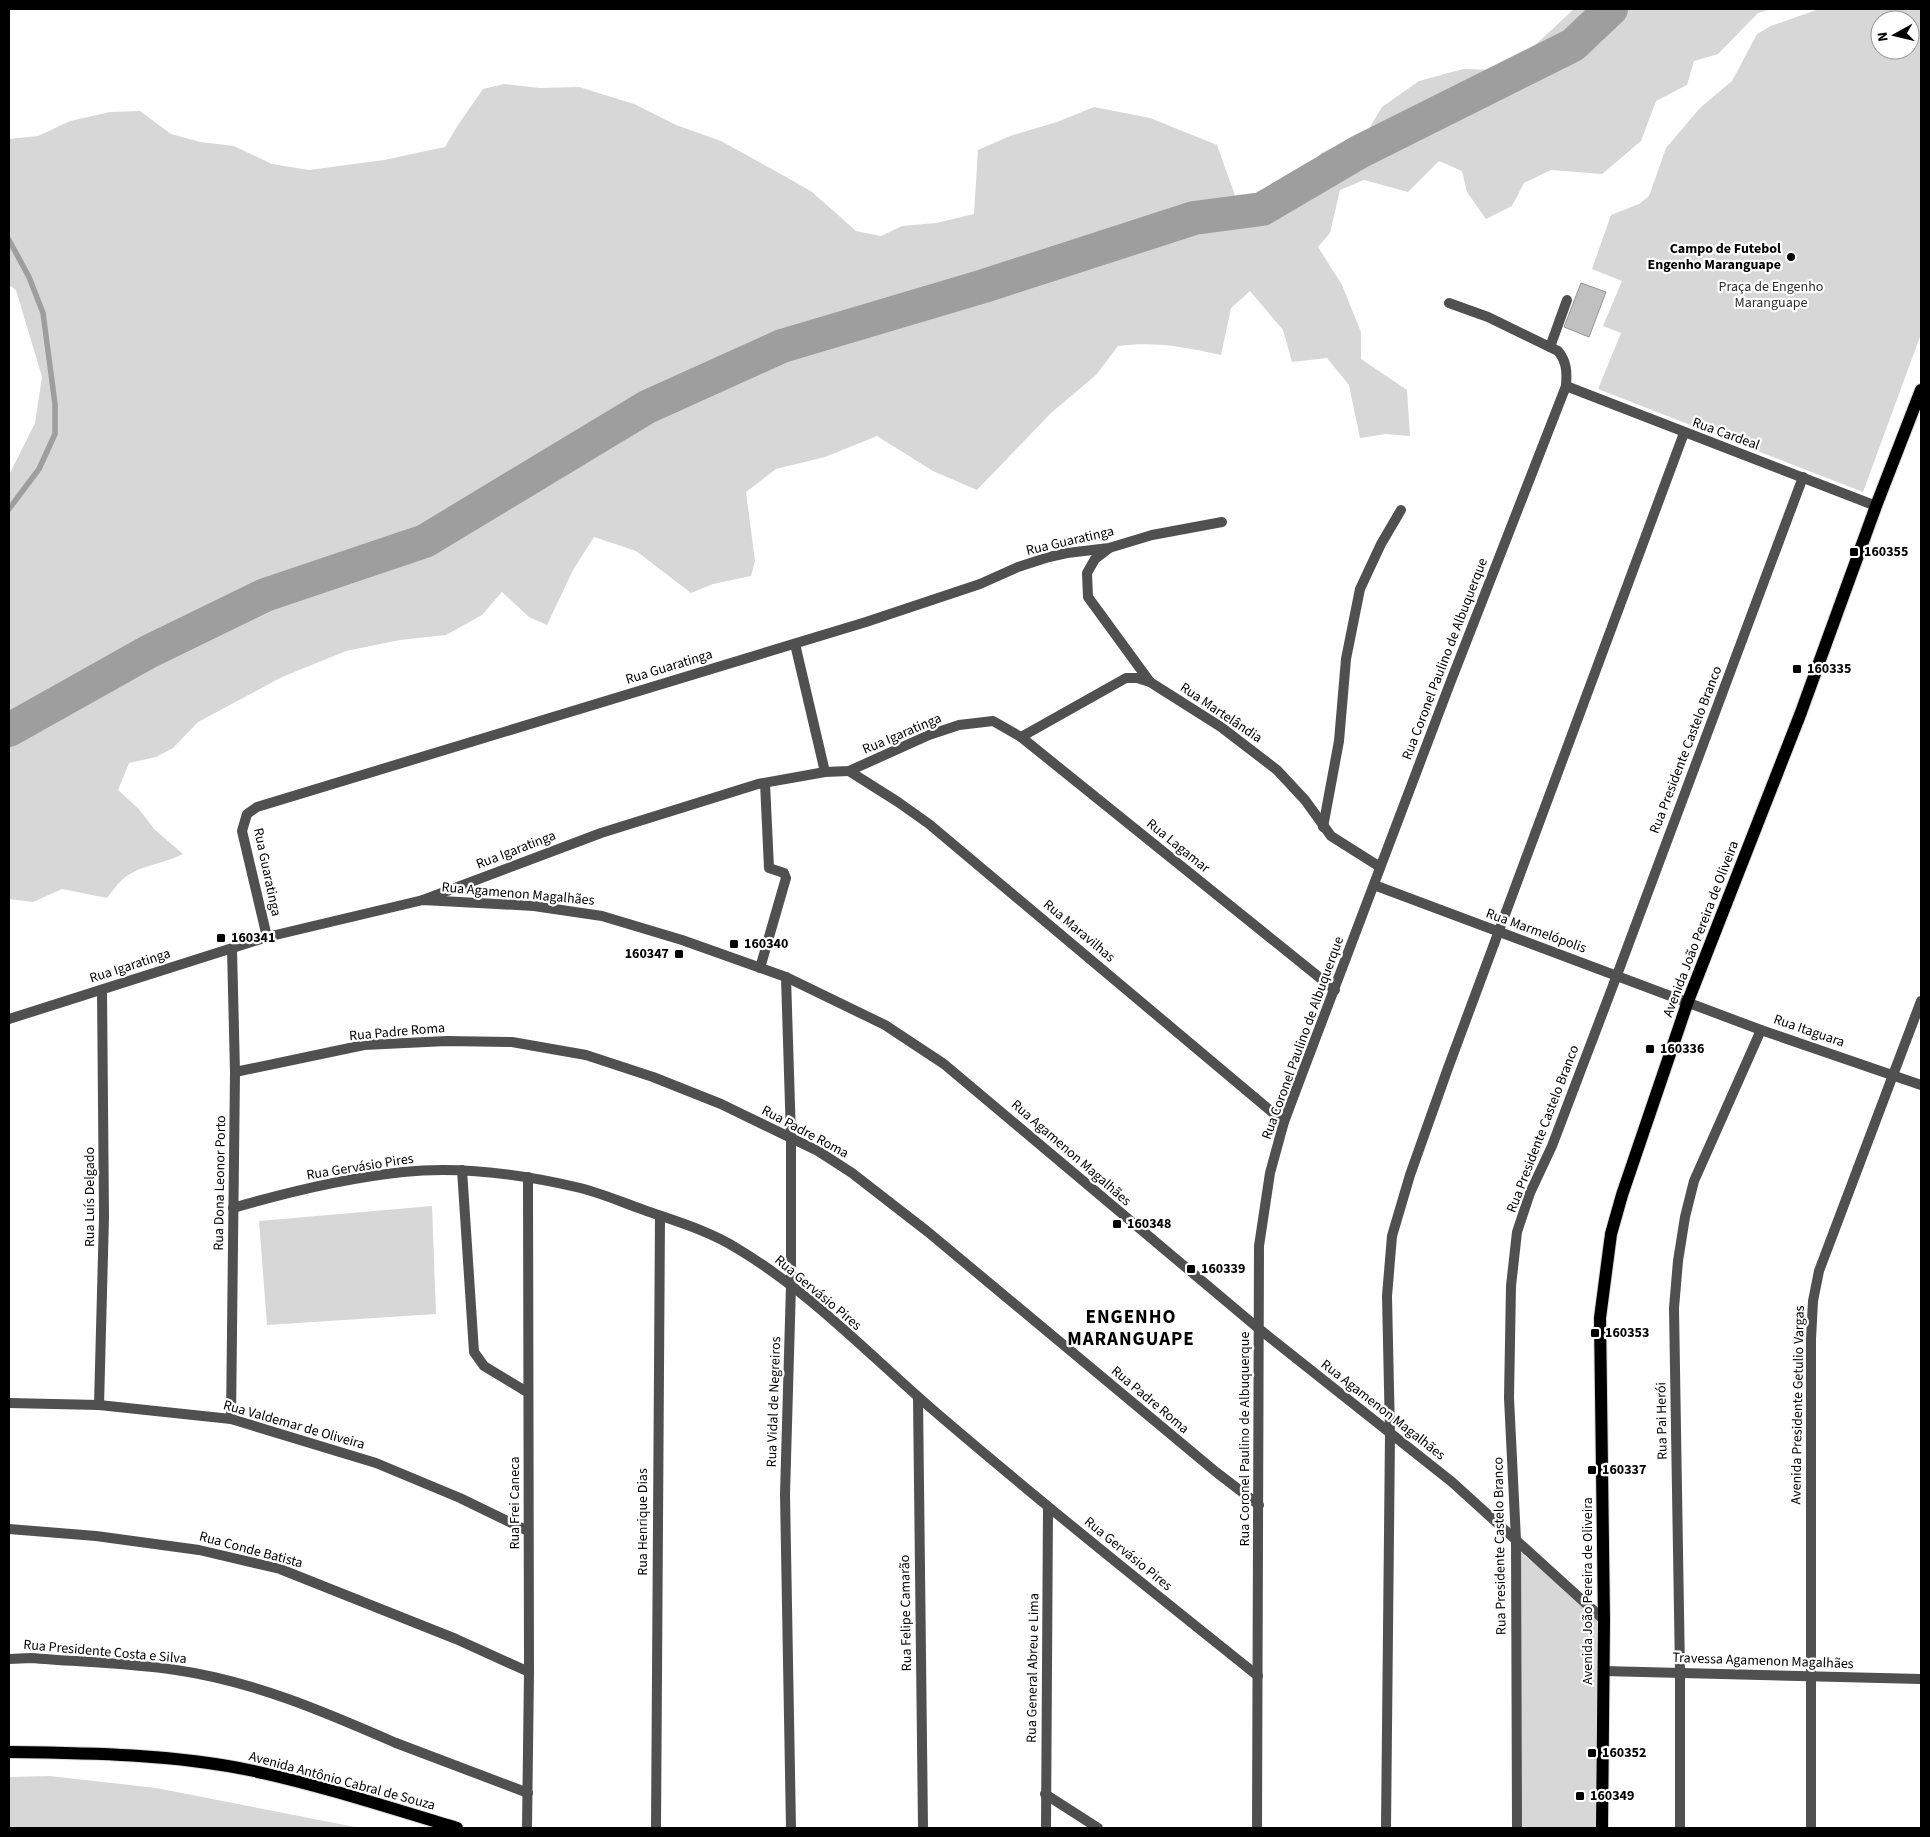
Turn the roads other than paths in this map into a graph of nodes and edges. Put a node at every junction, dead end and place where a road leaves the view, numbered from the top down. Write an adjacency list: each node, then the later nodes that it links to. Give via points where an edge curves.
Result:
1 (1567, 300): 3 (street)
2 (1449, 303): 3 (street, via 1488,317)
3 (1550, 347): 4 (street, via 1565,359)
4 (1566, 386): 7 (street, Rua Cardeal); 21 (street, Rua Coronel Paulino de Albuquerque)
5 (1921, 390): 6 (main road, Avenida João Pereira de Oliveira)
6 (1918, 411): 9 (main road, Avenida João Pereira de Oliveira)
7 (1684, 433): 8 (street, Rua Cardeal); 24 (street)
8 (1803, 477): 9 (street, Rua Cardeal); 28 (street, Rua Presidente Castelo Branco)
9 (1876, 506): 32 (main road, Avenida João Pereira de Oliveira, via 1800,715)
10 (1401, 510): 20 (street, via 1360,589 1346,659 1340,741)
11 (1222, 522): 12 (street, Rua Guaratinga, via 1152,535)
12 (1109, 548): 13 (street, Rua Guaratinga, via 1049,557 980,584); 14 (street, via 1095,559 1087,573 1088,597)
13 (795, 644): 18 (street); 25 (street, Rua Guaratinga, via 257,807 247,814 242,831)
14 (1150, 682): 16 (street, Rua Martelândia, via 1126,678); 20 (street, Rua Martelândia, via 1221,727 1277,770 1305,800)
15 (1002, 726): 16 (street, Rua Lagamar); 17 (street, Rua Igaratinga, via 986,720 959,725)
16 (1021, 737): 31 (street, Rua Lagamar)
17 (849, 771): 18 (street, Rua Igaratinga); 39 (street, Rua Maravilhas, via 929,824)
18 (825, 772): 19 (street, Rua Igaratinga)
19 (765, 783): 23 (street, Rua Igaratinga, via 601,833); 27 (street, via 769,868 784,872 786,878)
20 (1323, 826): 21 (street, Rua Martelândia, via 1344,846)
21 (1380, 867): 22 (street, Rua Coronel Paulino de Albuquerque)
22 (1374, 885): 24 (street, Rua Marmelópolis); 31 (street, Rua Coronel Paulino de Albuquerque)
23 (423, 900): 25 (street, Rua Igaratinga); 27 (street, Rua Agamenon Magalhães, via 534,906 602,916)
24 (1500, 933): 28 (street, Rua Marmelópolis); 52 (street, via 1410,1175 1392,1236 1387,1296)
25 (267, 937): 26 (street, Rua Igaratinga)
26 (232, 949): 30 (street, Rua Igaratinga); 36 (street, Rua Dona Leonor Porto)
27 (760, 968): 29 (street, Rua Agamenon Magalhães)
28 (1617, 974): 32 (street, Rua Marmelópolis); 57 (street, Rua Presidente Castelo Branco, via 1517,1232 1511,1286 1509,1398)
29 (786, 977): 40 (street, Rua Vidal de Negreiros); 46 (street, Rua Agamenon Magalhães, via 885,1025 944,1064)
30 (102, 990): 34 (street, Rua Igaratinga); 50 (street, Rua Luís Delgado, via 104,1217)
31 (1335, 990): 39 (street, Rua Coronel Paulino de Albuquerque)
32 (1688, 1001): 35 (street, Rua Itaguara); 58 (main road, Avenida João Pereira de Oliveira, via 1622,1195 1604,1274 1600,1318)
33 (1921, 1001): 37 (street, Avenida Presidente Getulio Vargas)
34 (9, 1018)
35 (1761, 1030): 37 (street, Rua Itaguara); 62 (street, Rua Pai Herói, via 1694,1181 1684,1217 1678,1261 1674,1308)
36 (235, 1072): 40 (street, Rua Padre Roma, via 364,1046 447,1041 512,1042 586,1055 653,1077); 43 (street, Rua Dona Leonor Porto)
37 (1894, 1074): 38 (street, Rua Itaguara); 64 (street, Avenida Presidente Getulio Vargas, via 1819,1271 1813,1301)
38 (1921, 1085)
39 (1284, 1122): 46 (street, Rua Coronel Paulino de Albuquerque, via 1270,1174 1259,1246)
40 (791, 1137): 45 (street, Rua Vidal de Negreiros); 53 (street, Rua Padre Roma, via 852,1173 928,1232)
41 (462, 1170): 42 (street, Rua Gervásio Pires); 43 (street, Rua Gervásio Pires, via 404,1172 347,1181); 47 (street, via 474,1352 484,1366)
42 (528, 1177): 44 (street, Rua Gervásio Pires, via 579,1188); 47 (street, Rua Frei Caneca)
43 (233, 1208): 51 (street, Rua Dona Leonor Porto)
44 (660, 1216): 45 (street, Rua Gervásio Pires, via 695,1228 736,1248); 71 (street, Rua Henrique Dias)
45 (791, 1285): 48 (street, Rua Gervásio Pires); 72 (street, Rua Vidal de Negreiros, via 785,1494)
46 (1258, 1328): 52 (street, Rua Agamenon Magalhães); 53 (street, Rua Coronel Paulino de Albuquerque)
47 (527, 1392): 56 (street, Rua Frei Caneca)
48 (918, 1398): 54 (street, Rua Gervásio Pires); 73 (street, Rua Felipe Camarão)
49 (9, 1403): 50 (street, Rua Valdemar de Oliveira)
50 (99, 1405): 51 (street, Rua Valdemar de Oliveira)
51 (231, 1418): 56 (street, Rua Valdemar de Oliveira, via 376,1463)
52 (1390, 1434): 57 (street, Rua Agamenon Magalhães, via 1452,1482); 77 (street)
53 (1258, 1505): 63 (street, Rua Coronel Paulino de Albuquerque)
54 (1048, 1507): 63 (street, Rua Gervásio Pires); 68 (street, Rua General Abreu e Lima)
55 (9, 1529): 61 (street, Rua Conde Batista, via 96,1536 199,1550 280,1569)
56 (528, 1530): 61 (street, Rua Frei Caneca)
57 (1516, 1540): 58 (street, Rua Agamenon Magalhães); 78 (street, Rua Presidente Castelo Branco)
58 (1604, 1620): 60 (main road, Avenida João Pereira de Oliveira)
59 (9, 1659): 67 (street, Rua Presidente Costa e Silva, via 176,1670 231,1681 311,1706 396,1743)
60 (1603, 1671): 62 (street, Travessa Agamenon Magalhães); 79 (main road, Avenida João Pereira de Oliveira)
61 (530, 1672): 67 (street, Rua Frei Caneca)
62 (1680, 1672): 64 (street, Travessa Agamenon Magalhães); 80 (street, Rua Pai Herói)
63 (1258, 1676): 76 (street, Rua Coronel Paulino de Albuquerque)
64 (1811, 1676): 65 (street, Travessa Agamenon Magalhães); 81 (street, Avenida Presidente Getulio Vargas)
65 (1921, 1679)
66 (9, 1752): 69 (main road, Avenida Antônio Cabral de Souza, via 181,1760 253,1771)
67 (528, 1793): 70 (street, Rua Frei Caneca)
68 (1045, 1794): 74 (street, Rua General Abreu e Lima); 75 (street)
69 (457, 1828)
70 (527, 1828)
71 (656, 1828)
72 (791, 1828)
73 (923, 1828)
74 (1046, 1828)
75 (1098, 1828)
76 (1257, 1828)
77 (1386, 1828)
78 (1517, 1828)
79 (1602, 1828)
80 (1680, 1828)
81 (1811, 1828)

